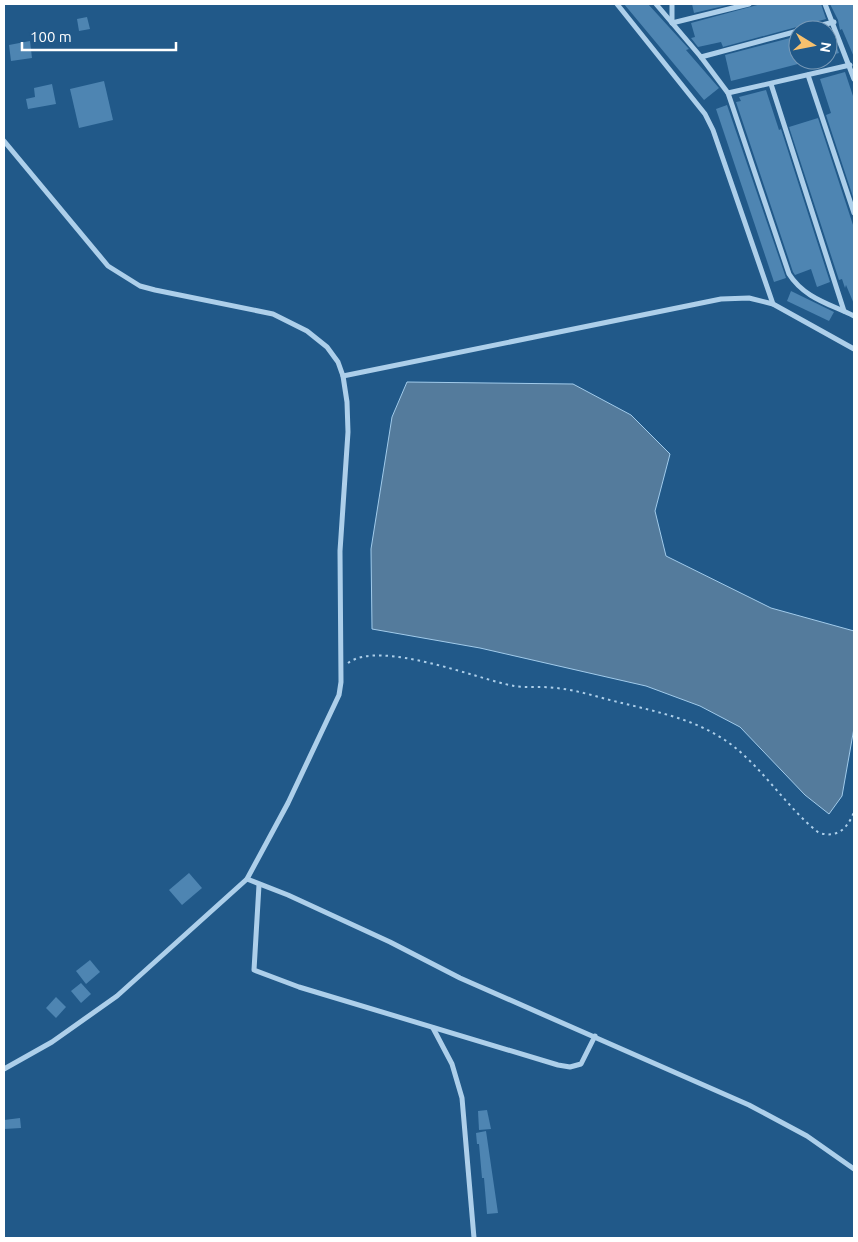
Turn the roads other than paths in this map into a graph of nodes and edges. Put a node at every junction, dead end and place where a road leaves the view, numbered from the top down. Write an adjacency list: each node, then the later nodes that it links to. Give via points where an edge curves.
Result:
1 (617, 4): 18 (street, via 705,114)
2 (656, 4): 7 (street)
3 (672, 4): 7 (street)
4 (749, 4): 7 (street)
5 (826, 4): 6 (street)
6 (833, 20)
7 (672, 23): 10 (street)
8 (838, 33): 11 (street)
9 (788, 34): 10 (street)
10 (701, 57): 15 (street)
11 (850, 65): 12 (street); 13 (street)
12 (808, 75): 14 (street); 17 (street)
13 (854, 79)
14 (770, 84): 15 (street); 19 (street)
15 (728, 93): 19 (street, via 790,274 796,285 808,294)
16 (4, 141): 22 (street, via 108,266 140,286 280,316 327,347)
17 (854, 213)
18 (773, 304): 21 (street); 22 (street, via 749,298 721,299)
19 (844, 311): 20 (street)
20 (854, 316)
21 (854, 349)
22 (343, 376): 23 (street, via 348,432 340,544 342,670 339,695 288,803)
23 (247, 879): 24 (street); 27 (street, via 117,996 52,1042)
24 (259, 885): 25 (street, via 254,970); 26 (street, via 341,919 460,978)
25 (433, 1028): 26 (street, via 570,1067 581,1064); 29 (street, via 452,1064 462,1098)
26 (595, 1036): 28 (street, via 757,1109 807,1136)
27 (4, 1070)
28 (854, 1169)
29 (474, 1238)

